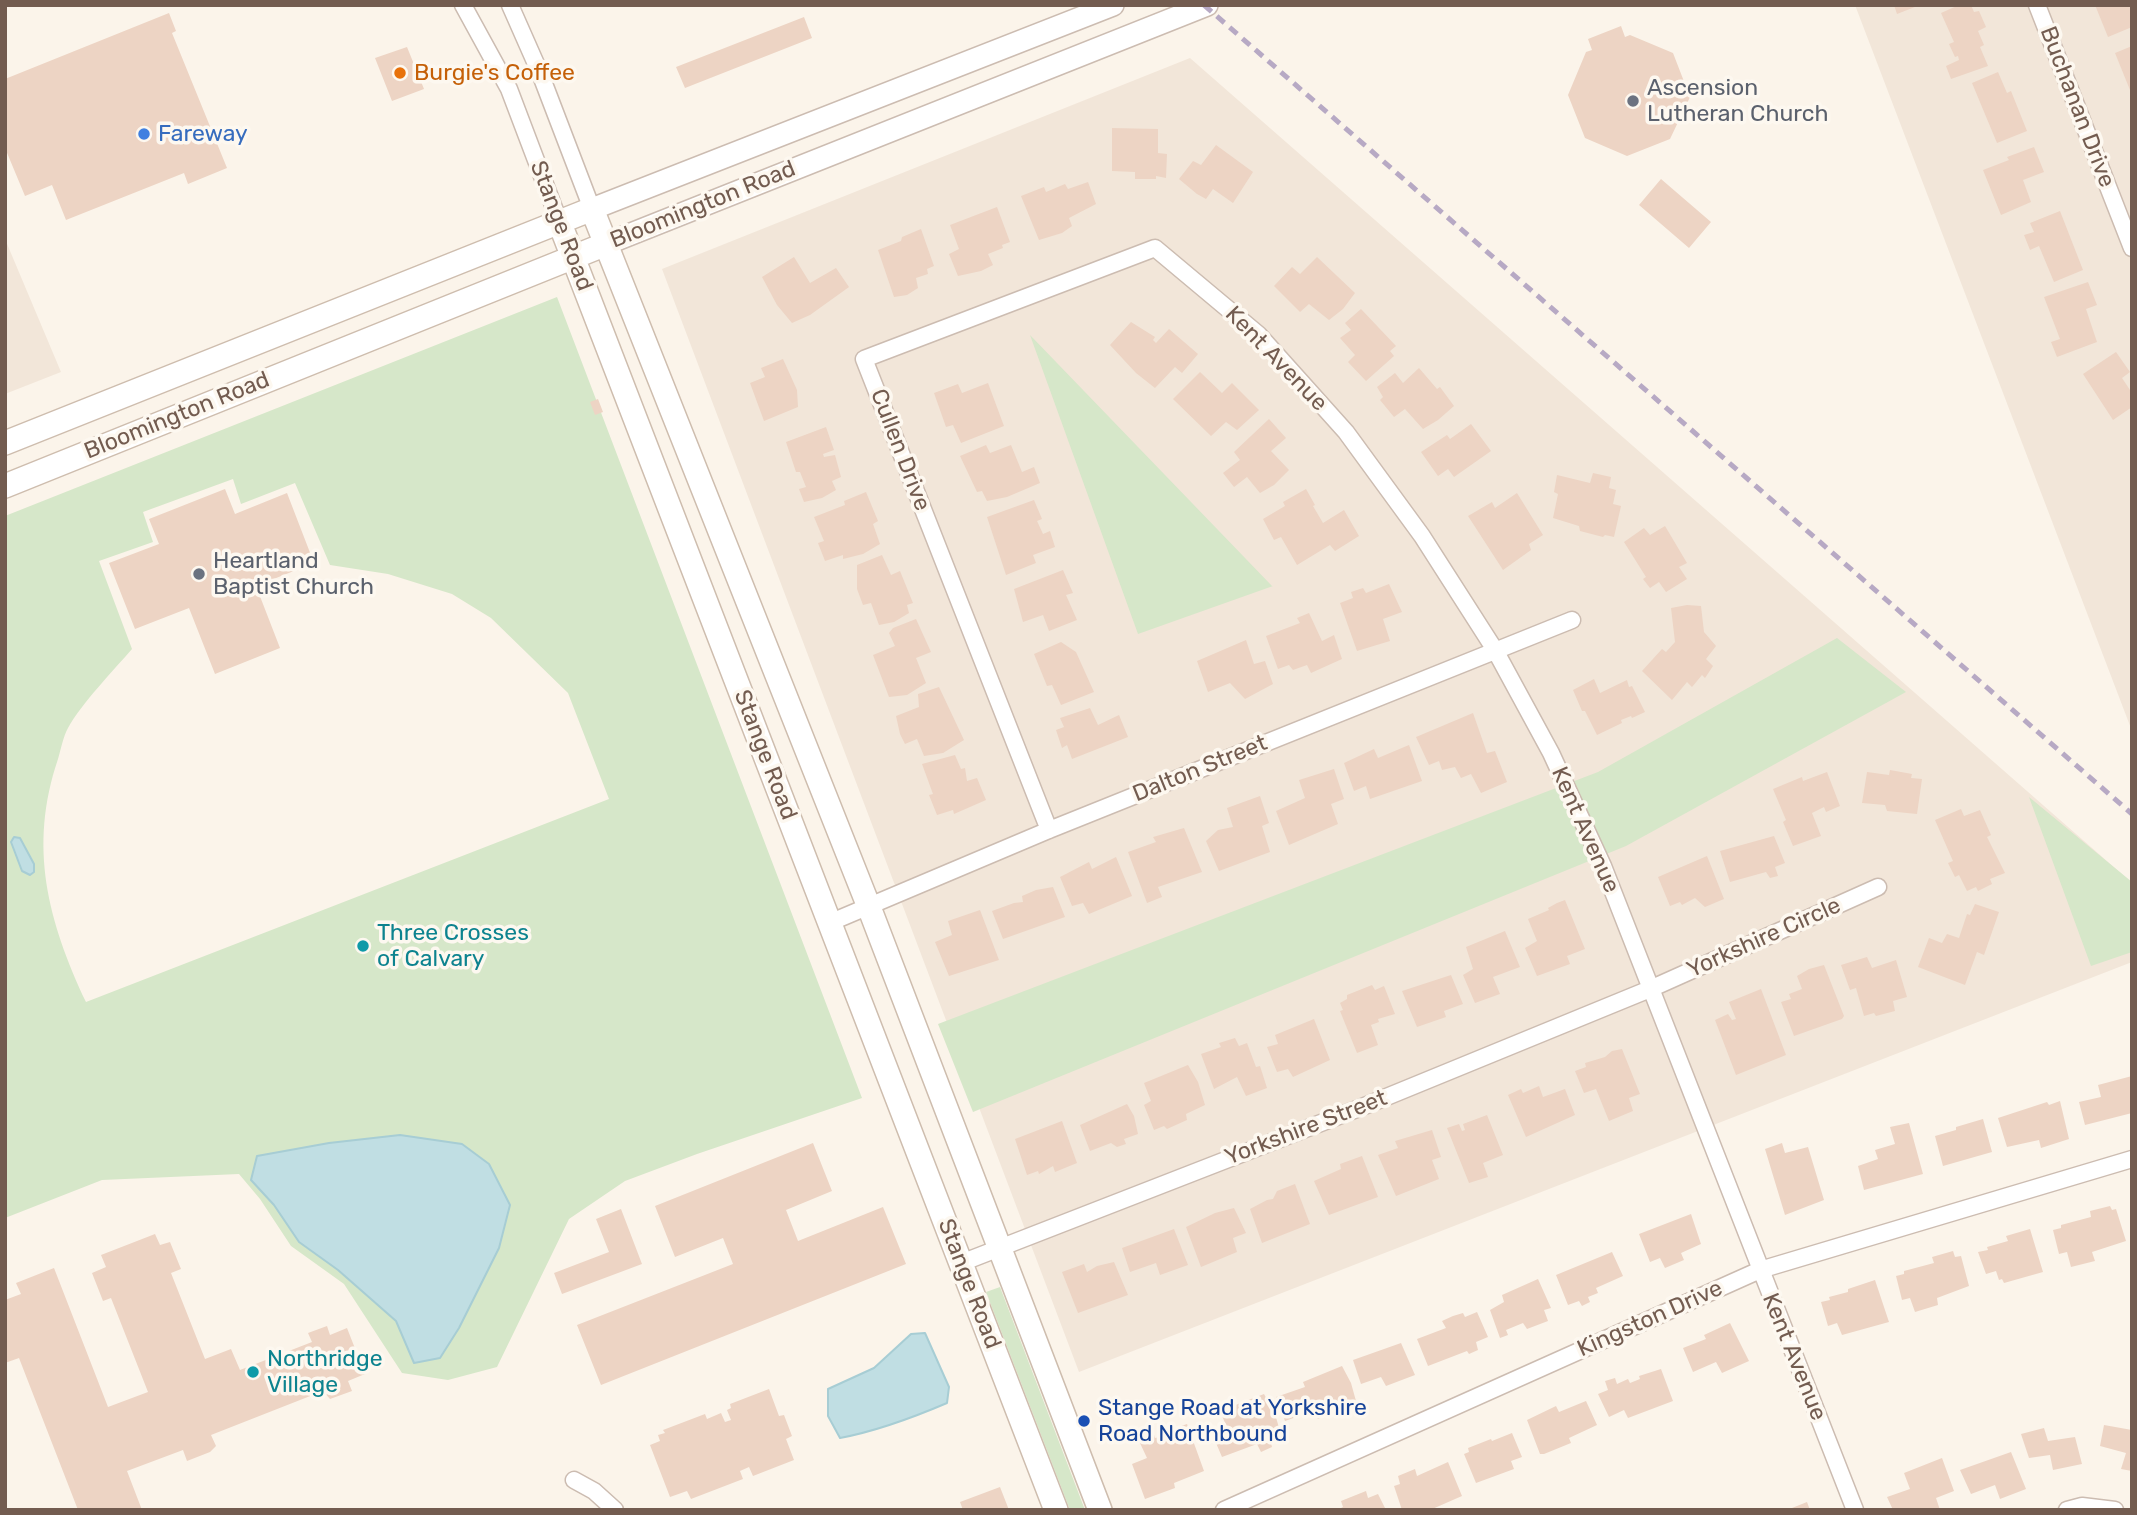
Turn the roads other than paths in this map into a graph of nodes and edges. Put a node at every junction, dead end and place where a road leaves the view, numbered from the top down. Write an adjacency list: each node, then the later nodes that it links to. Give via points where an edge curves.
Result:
1 (463, 5): 7 (street, Stange Road, via 509,89)
2 (510, 5): 6 (street, Stange Road)
3 (1113, 5): 6 (street, Bloomington Road)
4 (1207, 5): 8 (street, Bloomington Road)
5 (2037, 5): 10 (street, Buchanan Drive)
6 (592, 209): 7 (main road, Bloomington Road); 8 (main road, Stange Road)
7 (559, 221): 11 (main road, Stange Road); 12 (main road, Bloomington Road)
8 (606, 244): 11 (main road, Bloomington Road); 18 (main road, Stange Road)
9 (1155, 248): 15 (street, Kent Avenue, via 1259,335 1346,432 1422,536); 16 (street, Cullen Drive, via 864,359)
10 (2132, 248)
11 (572, 257): 13 (main road, Bloomington Road); 19 (main road, Stange Road)
12 (5, 443)
13 (5, 486)
14 (1572, 620): 15 (street, Dalton Street)
15 (1495, 650): 16 (street, Dalton Street); 20 (street, Kent Avenue, via 1551,753 1603,866)
16 (1049, 830): 18 (street, Dalton Street)
17 (1878, 887): 20 (street, Yorkshire Circle)
18 (869, 907): 19 (street, Dalton Street); 22 (main road, Stange Road)
19 (830, 923): 23 (main road, Stange Road)
20 (1650, 989): 22 (street, Yorkshire Street); 24 (street, Kent Avenue)
21 (2132, 1159): 24 (street, Kingston Drive)
22 (999, 1248): 23 (street, Yorkshire Street); 28 (main road, Stange Road)
23 (961, 1263): 27 (main road, Stange Road)
24 (1760, 1270): 29 (street, Kingston Drive); 30 (street, Kent Avenue)
25 (574, 1480): 26 (street)
26 (615, 1510)
27 (1056, 1510)
28 (1100, 1510)
29 (1224, 1510)
30 (1855, 1510)
31 (2067, 1510): 32 (street, via 2082,1506)
32 (2115, 1510)

